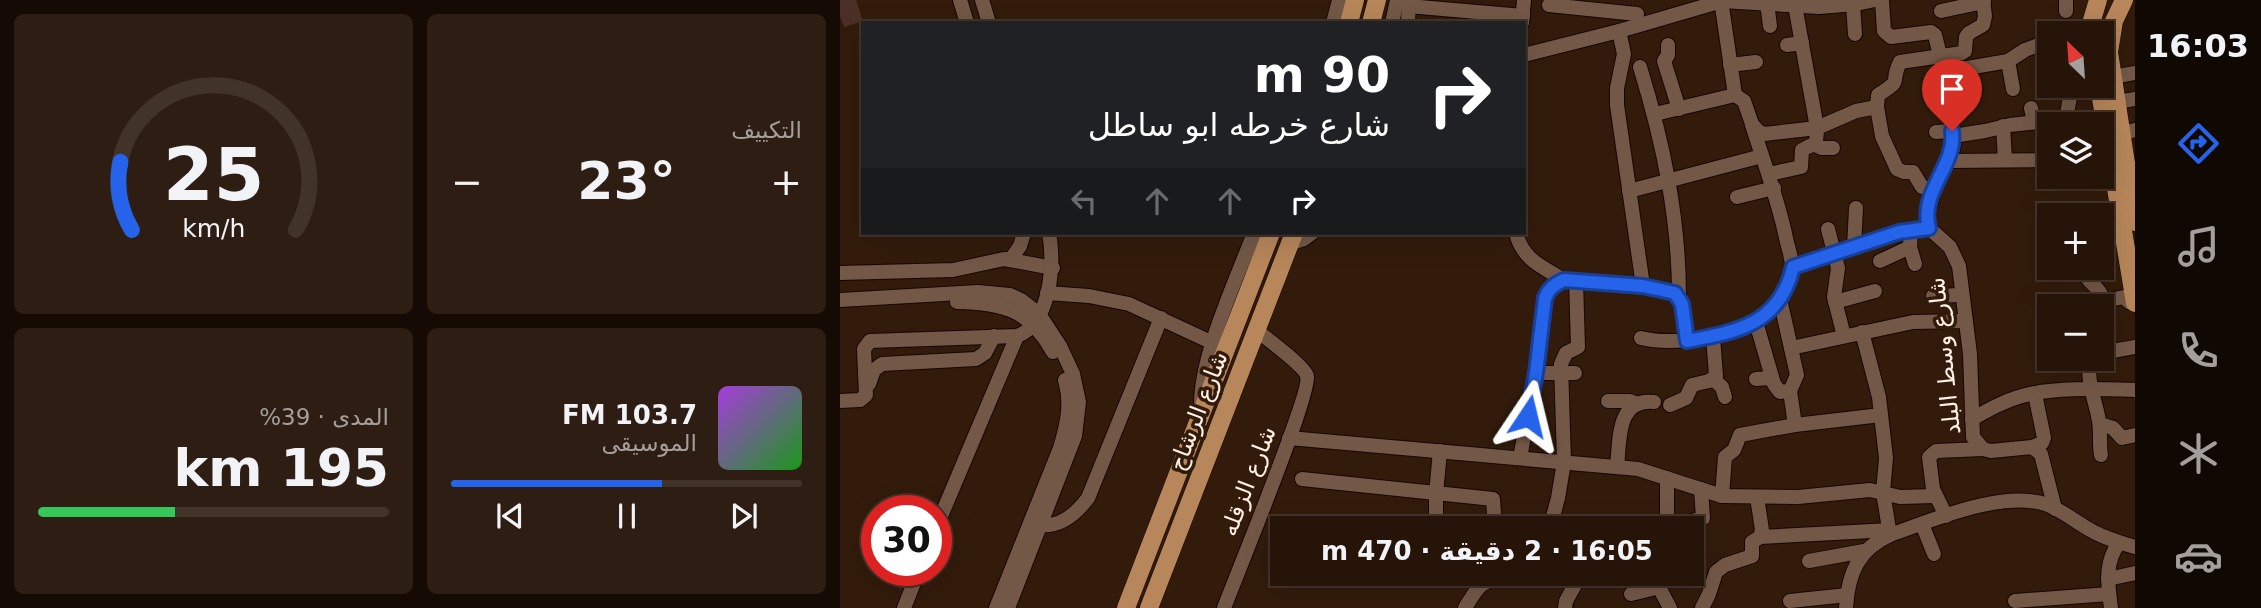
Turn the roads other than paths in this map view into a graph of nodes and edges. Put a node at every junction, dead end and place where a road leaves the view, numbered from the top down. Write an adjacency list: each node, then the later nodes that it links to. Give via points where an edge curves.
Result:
1 (960, 0): 24 (street)
2 (982, 0): 25 (street)
3 (1339, 0): 26 (street)
4 (1355, 0): 27 (main road)
5 (1377, 0): 28 (main road)
6 (1524, 0): 23 (street)
7 (1721, 0): 14 (street); 18 (street); 44 (street)
8 (1873, 0): 15 (street); 41 (street, via 1886,34 1931,32)
9 (2098, 0): 31 (main road)
10 (2109, 0): 11 (main road)
11 (2124, 0): 32 (main road)
12 (1984, 1): 20 (street); 33 (street)
13 (1405, 2): 19 (street); 29 (street); 30 (street)
14 (1769, 2): 16 (street); 34 (street)
15 (1845, 3): 16 (street); 37 (street)
16 (1803, 4): 61 (street, via 1795,44)
17 (1549, 5): 22 (street)
18 (1688, 5): 22 (street)
19 (1444, 10): 21 (street)
20 (1941, 11)
21 (1481, 12): 23 (street)
22 (1637, 13): 35 (street)
23 (1523, 20)
24 (966, 21)
25 (988, 21)
26 (1334, 21)
27 (1350, 21)
28 (1372, 21)
29 (1393, 21)
30 (1408, 21)
31 (2088, 21)
32 (2114, 21)
33 (1983, 25): 36 (street); 41 (street, via 1966,37 1965,51)
34 (1770, 26)
35 (1619, 31): 40 (street); 76 (street, via 1624,54 1617,105)
36 (1962, 32)
37 (1855, 34)
38 (1668, 45): 56 (street, via 1664,61)
39 (2037, 46): 42 (street)
40 (1526, 54)
41 (1940, 56): 46 (street); 55 (street, via 1900,62 1896,82 1878,95)
42 (2008, 61): 46 (street); 49 (street)
43 (1756, 62): 44 (street)
44 (1730, 65): 50 (street)
45 (1640, 67): 57 (street)
46 (1944, 72): 64 (street)
47 (2135, 73): 48 (street)
48 (2114, 80)
49 (2013, 89)
50 (1735, 94): 56 (street); 59 (street, via 1744,101)
51 (2114, 97): 54 (main road)
52 (2108, 98): 110 (main road)
53 (2135, 99): 54 (street)
54 (2117, 102): 63 (main road)
55 (1877, 107): 61 (street); 75 (street, via 1882,136 1897,169 1913,172 1922,187)
56 (1679, 108): 57 (street)
57 (1655, 114): 73 (street)
58 (2037, 116): 60 (street)
59 (1752, 124): 61 (street, via 1764,134); 68 (street)
60 (2003, 126): 64 (street); 69 (street)
61 (1817, 128): 65 (street)
62 (1936, 132): 64 (street)
63 (2128, 132): 67 (main road)
64 (1953, 134): 71 (street)
65 (1815, 145): 66 (street); 72 (street, via 1802,150 1803,164 1798,169)
66 (1833, 148)
67 (2130, 154): 79 (main road)
68 (1762, 156): 72 (street); 73 (street)
69 (2006, 160): 70 (street); 71 (street)
70 (2037, 160)
71 (1948, 161): 75 (street)
72 (1769, 174): 74 (street)
73 (1670, 180): 76 (street); 105 (street)
74 (1774, 188): 77 (street); 96 (street)
75 (1934, 189): 80 (street)
76 (1629, 191): 101 (street)
77 (1737, 197)
78 (1856, 208): 90 (street)
79 (2135, 221)
80 (1929, 228): 82 (street); 104 (street, شارع وسط البلد, via 1955,256)
81 (1828, 229): 92 (street)
82 (1911, 230): 90 (street); 91 (street)
83 (1023, 235): 93 (street)
84 (1049, 235): 97 (street)
85 (1253, 235): 124 (street)
86 (1270, 235): 145 (main road, شارع الرشاح)
87 (1309, 235): 89 (street)
88 (1517, 235): 99 (street, via 1527,256)
89 (1291, 238): 116 (main road, شارع الرشاح)
90 (1854, 247): 92 (street)
91 (1910, 247): 94 (street); 95 (street)
92 (1834, 254): 96 (street); 109 (street, via 1838,268)
93 (1011, 259): 97 (street); 98 (street, via 953,270)
94 (1880, 261)
95 (1915, 264)
96 (1793, 267): 107 (street)
97 (1052, 268): 103 (street)
98 (840, 274)
99 (1570, 280): 101 (street); 129 (street, via 1548,290 1545,298); 130 (street, via 1578,347 1562,358)
100 (2087, 280): 110 (street, via 2105,301 2124,297)
101 (1643, 286): 105 (street)
102 (1875, 291): 109 (street)
103 (1047, 293): 112 (street, via 1129,303); 113 (street)
104 (1962, 295): 106 (street); 114 (street, شارع وسط البلد)
105 (1679, 296): 123 (street)
106 (1933, 296)
107 (1780, 299): 115 (street); 126 (street)
108 (840, 300): 113 (street, via 996,292 1021,300)
109 (1835, 302): 121 (street)
110 (2135, 303)
111 (840, 309): 113 (street, via 973,302 1005,307)
112 (1161, 318): 124 (street); 175 (street, via 1088,498 1063,522)
113 (1035, 319): 119 (street); 175 (street, via 1053,334 1067,359 1079,402 1075,436)
114 (1966, 321): 117 (street, via 1913,322); 147 (street, شارع وسط البلد)
115 (1756, 322): 120 (street); 131 (street)
116 (1256, 330): 151 (street, شارع الزقله, via 1304,370 1308,380); 200 (main road, شارع الرشاح)
117 (1862, 332): 121 (street); 146 (street)
118 (994, 336): 119 (street); 137 (street, via 976,359 882,364 871,374); 137 (street, via 870,341 864,349)
119 (1017, 336): 164 (street)
120 (1713, 336): 123 (street); 132 (street, via 1717,373)
121 (1844, 336): 126 (street)
122 (1641, 338): 123 (street)
123 (1687, 341)
124 (1213, 343): 145 (street)
125 (2135, 347): 127 (street)
126 (1791, 348): 135 (street, via 1797,375)
127 (2114, 351)
128 (2091, 371): 136 (street)
129 (1536, 373): 130 (street); 156 (street)
130 (1568, 373): 157 (street)
131 (1772, 378): 133 (street); 135 (street, via 1776,389)
132 (1713, 379): 139 (street); 144 (street, via 1692,385 1686,398)
133 (1756, 379)
134 (2135, 390): 136 (street)
135 (1790, 391): 149 (street)
136 (2092, 391): 138 (street); 148 (street)
137 (867, 393): 140 (street, via 860,400)
138 (2035, 394): 147 (street, via 2005,402); 152 (street, via 2044,438)
139 (1725, 397)
140 (840, 401)
141 (1608, 401): 143 (street)
142 (1654, 402): 143 (street)
143 (1637, 404): 158 (street, via 1622,422)
144 (1670, 405)
145 (1201, 415): 199 (main road, شارع الرشاح)
146 (1881, 415): 149 (street); 162 (street)
147 (1972, 419): 153 (street, شارع وسط البلد, via 1973,437)
148 (2100, 424): 150 (street, via 2113,428 2122,438); 155 (street)
149 (1795, 425): 165 (street, via 1740,435 1725,457)
150 (2135, 435)
151 (1289, 438): 154 (street); 201 (street, شارع الزقله)
152 (2032, 447): 153 (street, شارع وسط البلد); 168 (street, via 2040,454)
153 (1983, 449): 166 (street, via 1932,453)
154 (1440, 451): 156 (street); 163 (street)
155 (2101, 456)
156 (1520, 458): 157 (street)
157 (1564, 462): 158 (street); 171 (street)
158 (1617, 467): 159 (street)
159 (1667, 478): 161 (street); 172 (street)
160 (1302, 479): 163 (street)
161 (1701, 489): 165 (street); 173 (street)
162 (1883, 492): 166 (street, via 1900,497); 167 (street); 177 (street)
163 (1436, 494): 169 (street); 170 (street, via 1493,499)
164 (950, 495)
165 (1722, 496): 167 (street)
166 (1935, 496): 174 (street)
167 (1758, 497): 178 (street)
168 (2055, 509): 174 (street, via 2019,502 1978,505); 179 (street)
169 (1436, 516)
170 (1494, 516)
171 (1553, 516)
172 (1667, 516)
173 (1703, 516)
174 (1946, 516): 176 (street)
175 (1036, 524): 197 (street); 198 (street)
176 (1922, 524): 177 (street); 182 (street)
177 (1890, 533): 178 (street); 181 (street)
178 (1760, 537): 206 (street, via 1752,542 1754,553 1749,558 1716,572)
179 (2119, 543): 180 (street); 185 (street, via 2109,559)
180 (2135, 547)
181 (1864, 551): 183 (street); 195 (street)
182 (1934, 554)
183 (1809, 561)
184 (2135, 573): 185 (street)
185 (2108, 579): 194 (street)
186 (913, 586): 196 (street)
187 (1472, 586): 202 (street)
188 (1474, 586): 203 (street)
189 (1574, 586): 204 (street)
190 (1660, 587): 191 (street); 205 (street)
191 (1631, 594)
192 (1790, 601): 195 (street)
193 (2015, 601): 194 (street)
194 (2110, 601)
195 (1846, 602)
196 (904, 608)
197 (996, 608)
198 (1008, 608)
199 (1126, 608)
200 (1149, 608)
201 (1224, 608)
202 (1465, 608)
203 (1474, 608)
204 (1565, 608)
205 (1670, 608)
206 (1702, 608)

